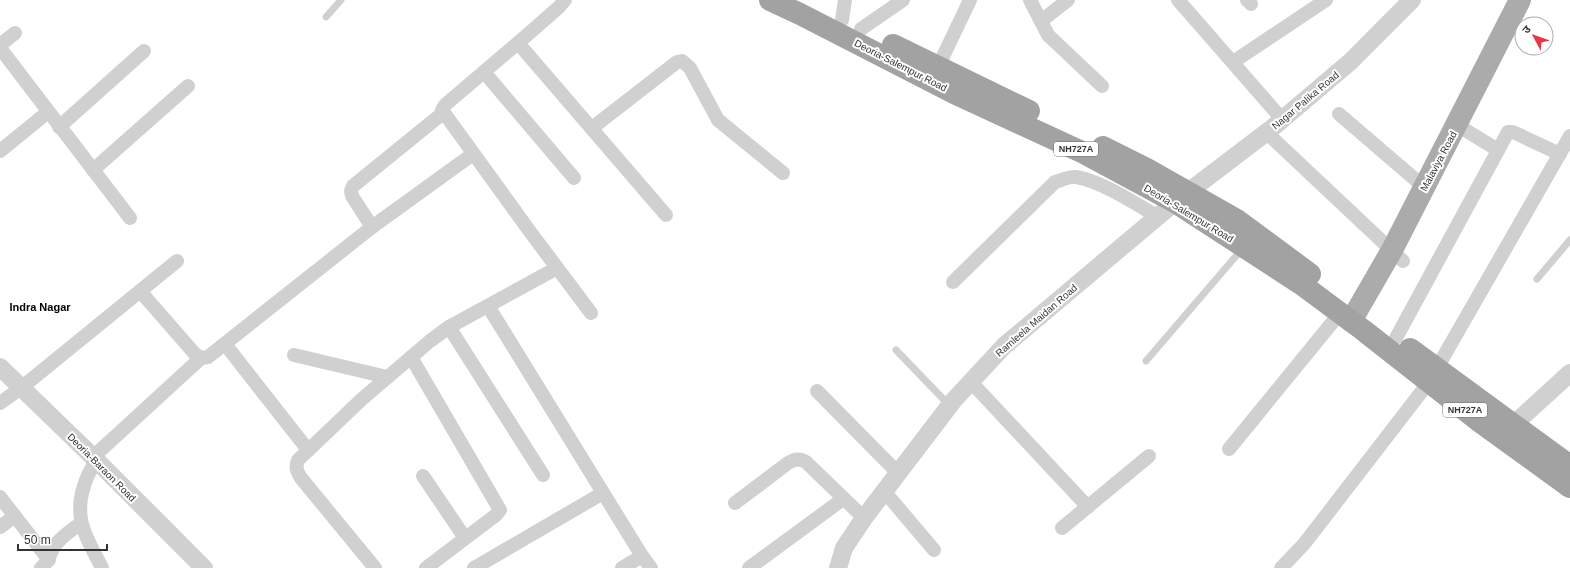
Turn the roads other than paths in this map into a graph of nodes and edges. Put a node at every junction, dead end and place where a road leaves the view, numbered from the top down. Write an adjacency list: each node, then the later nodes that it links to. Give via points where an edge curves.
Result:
1 (341, 0): 16 (lane)
2 (565, 0): 20 (street)
3 (770, 0): 46 (highway, Deoria-Salempur Road / NH727A, via 954,93)
4 (800, 0): 14 (highway, Deoria-Salempur Road / NH727A)
5 (903, 0): 14 (street)
6 (970, 0): 25 (street)
7 (1030, 0): 17 (street)
8 (1068, 0): 17 (street)
9 (1178, 0): 24 (street)
10 (1326, 0): 24 (street)
11 (1412, 0): 32 (street, Nagar Palika Road, via 1350,62)
12 (1520, 0): 35 (main road, Malaviya Road)
13 (1537, 0): 15 (main road)
14 (849, 16): 25 (highway, Deoria-Salempur Road / NH727A)
15 (1528, 16)
16 (326, 17)
17 (1040, 21): 28 (street, via 1056,44)
18 (15, 33): 21 (street)
19 (1514, 42): 35 (main road, Malaviya Road)
20 (518, 43): 26 (street); 34 (street)
21 (0, 45)
22 (0, 48): 29 (street)
23 (144, 51): 33 (street)
24 (1233, 62): 32 (street)
25 (938, 67): 46 (highway, Deoria-Salempur Road / NH727A, via 1140,165)
26 (484, 72): 30 (street, via 445,105); 44 (street)
27 (188, 86): 42 (street)
28 (1102, 86)
29 (48, 112): 33 (street); 39 (street)
30 (443, 113): 40 (street); 50 (street, via 353,186 352,196)
31 (1338, 114): 45 (street)
32 (1282, 119): 36 (street, Nagar Palika Road)
33 (60, 127): 42 (street)
34 (592, 128): 43 (street, via 682,60 690,68 718,120); 47 (street)
35 (1463, 128): 38 (street); 45 (main road, Malaviya Road); 53 (main road, Malaviya Road)
36 (1266, 132): 46 (street, Nagar Palika Road); 53 (street)
37 (1570, 136): 41 (street)
38 (1498, 150): 41 (street, via 1508,132 1513,132); 63 (street)
39 (0, 152)
40 (473, 154): 50 (street); 55 (street)
41 (1560, 154): 72 (street)
42 (93, 170): 49 (street)
43 (783, 173)
44 (574, 178)
45 (1424, 187): 53 (main road, Malaviya Road)
46 (1182, 197): 48 (street, Ramleela Maidan Road); 52 (highway, Deoria-Salempur Road / NH727A); 61 (highway, Deoria-Salempur Road / NH727A, via 1237,220)
47 (666, 215)
48 (1158, 217): 57 (street, via 1098,184 1076,177 1064,179 1055,182); 74 (street, Ramleela Maidan Road, via 1004,346)
49 (130, 218)
50 (372, 227): 64 (street)
51 (1570, 240): 56 (lane)
52 (1244, 247): 61 (highway, Deoria-Salempur Road / NH727A); 69 (lane)
53 (1397, 256): 61 (main road, Malaviya Road)
54 (177, 261): 58 (street)
55 (557, 268): 59 (street); 60 (street)
56 (1537, 279)
57 (953, 282)
58 (140, 291): 68 (street); 75 (street)
59 (488, 306): 62 (street); 90 (street)
60 (591, 313)
61 (1356, 318): 63 (highway, Deoria-Salempur Road / NH727A); 72 (highway, Deoria-Salempur Road / NH727A); 80 (street)
62 (449, 327): 67 (street); 86 (street)
63 (1396, 338): 72 (highway, Deoria-Salempur Road / NH727A)
64 (225, 344): 68 (street, via 208,357); 81 (street)
65 (896, 350): 78 (lane)
66 (294, 355): 73 (street)
67 (411, 357): 73 (street); 100 (street, via 500,510)
68 (201, 358): 83 (street)
69 (1146, 361)
70 (0, 367): 75 (street, Deoria-Baraon Road)
71 (1570, 373): 79 (street)
72 (1433, 375): 79 (highway, Deoria-Salempur Road / NH727A); 88 (highway, Deoria-Salempur Road / NH727A, via 1479,421); 104 (street)
73 (387, 377): 81 (street)
74 (970, 382): 78 (street, Ramleela Maidan Road); 94 (street)
75 (21, 388): 77 (street); 83 (street, Deoria-Baraon Road)
76 (817, 391): 85 (street)
77 (0, 402)
78 (950, 405): 85 (street, Ramleela Maidan Road)
79 (1513, 425): 84 (highway, Deoria-Salempur Road / NH727A)
80 (1229, 449)
81 (308, 450): 107 (street, via 298,460 297,471)
82 (1149, 456): 94 (street)
83 (95, 459): 97 (street, via 80,500); 106 (street, Deoria-Baraon Road)
84 (1570, 466)
85 (898, 473): 89 (street, Ramleela Maidan Road)
86 (543, 475)
87 (423, 476): 100 (street)
88 (1570, 487)
89 (884, 491): 96 (street, Ramleela Maidan Road); 101 (street)
90 (603, 493): 102 (street); 109 (street)
91 (0, 497): 95 (street)
92 (843, 499): 93 (street, via 801,459 788,463); 96 (street); 112 (street)
93 (735, 503)
94 (1088, 507): 99 (street)
95 (15, 516): 98 (street); 103 (street)
96 (864, 518): 113 (street, Ramleela Maidan Road, via 844,548)
97 (81, 523): 103 (street, via 58,541); 105 (street)
98 (0, 527)
99 (1062, 528)
100 (465, 538): 108 (street)
101 (934, 550)
102 (642, 556): 110 (street); 111 (street)
103 (45, 564)
104 (1286, 566)
105 (102, 568)
106 (204, 568)
107 (375, 568)
108 (426, 568)
109 (474, 568)
110 (622, 568)
111 (651, 568)
112 (749, 568)
113 (838, 568)

